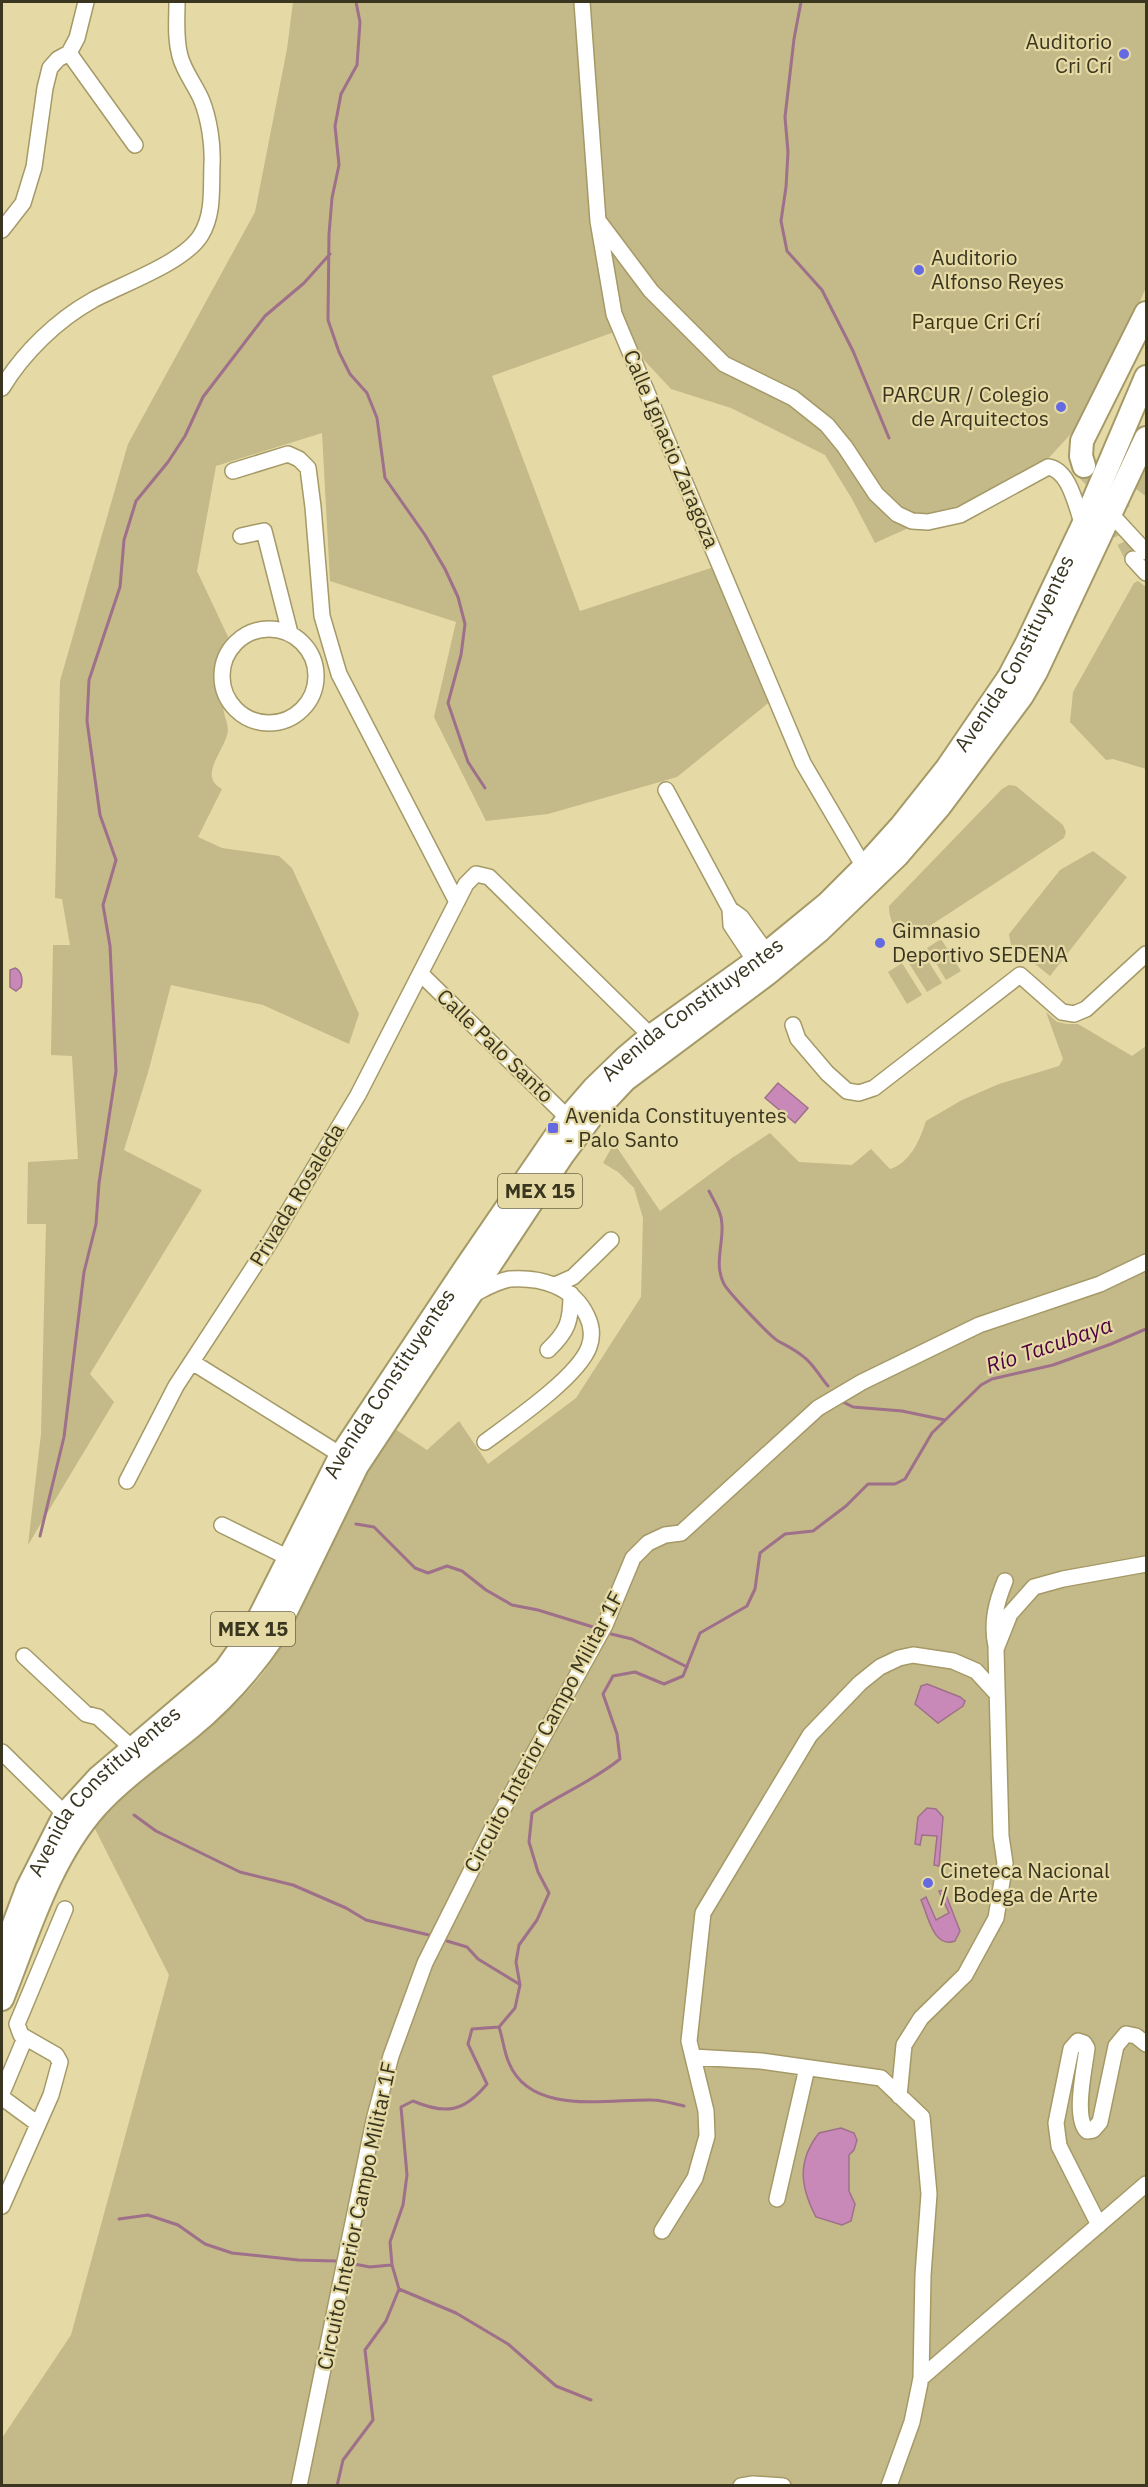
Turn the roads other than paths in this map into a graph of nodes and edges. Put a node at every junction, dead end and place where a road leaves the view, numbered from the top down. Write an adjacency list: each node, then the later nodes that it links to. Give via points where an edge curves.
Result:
1 (86, 2): 4 (street)
2 (177, 2): 10 (street, via 180,59 202,102 212,160 210,214 201,236 168,263 77,310 32,349)
3 (582, 2): 6 (street, Calle Ignacio Zaragoza)
4 (69, 53): 5 (street); 7 (street, via 50,68 34,167 23,202)
5 (135, 145)
6 (598, 220): 15 (street, via 651,291 724,364 793,398 827,425 876,494 897,514 912,521 928,522 960,515 1048,467 1063,475); 23 (street, Calle Ignacio Zaragoza, via 614,314 803,763)
7 (2, 230)
8 (1146, 313): 12 (highway, via 1082,441)
9 (1146, 377): 15 (highway, Avenida Constituyentes / MEX 15)
10 (2, 388)
11 (1146, 438): 14 (highway, Avenida Constituyentes / MEX 15)
12 (1084, 466)
13 (233, 471): 20 (street, via 288,454 308,468 322,616)
14 (1111, 514): 17 (street); 32 (highway, Avenida Constituyentes / MEX 15, via 1036,672 940,806 897,856 819,931 645,1064 608,1097 562,1156)
15 (1083, 525): 23 (highway, Avenida Constituyentes / MEX 15, via 1009,677 947,768)
16 (241, 536): 19 (street, via 264,531)
17 (1140, 555): 18 (street)
18 (1146, 573)
19 (290, 633): 21 (street, via 311,653); 21 (street, via 260,629 234,644 222,670 227,699 249,719 278,723 304,709)
20 (339, 674): 21 (street); 24 (street)
21 (316, 682)
22 (666, 790): 26 (street, via 730,909 741,917)
23 (864, 867): 26 (highway, Avenida Constituyentes / MEX 15, via 828,903)
24 (457, 902): 27 (street, Privada Rosaleda); 29 (street, Privada Rosaleda, via 476,874 489,877)
25 (1146, 954): 28 (street, via 1086,1009 1074,1014 1062,1012 1020,975 874,1088 859,1093 847,1091 827,1073 798,1039)
26 (761, 957): 29 (highway, Avenida Constituyentes / MEX 15)
27 (421, 974): 30 (street, Calle Palo Santo); 39 (street, Privada Rosaleda, via 358,1095)
28 (793, 1025)
29 (651, 1036): 30 (highway, Avenida Constituyentes / MEX 15, via 594,1088)
30 (568, 1118): 41 (highway, Avenida Constituyentes / MEX 15)
31 (611, 1240): 35 (street, via 573,1277)
32 (498, 1254): 34 (street); 37 (highway, Avenida Constituyentes / MEX 15)
33 (1146, 1262): 68 (street, Circuito Interior Campo Militar 1F, via 1100,1284 979,1325 862,1382 818,1408 681,1533 648,1543 633,1558 605,1625 492,1829 425,1963 407,2010 374,2120)
34 (517, 1279): 35 (street); 37 (street, via 499,1282)
35 (555, 1285): 36 (street)
36 (571, 1294): 38 (street, via 569,1324); 40 (street, via 583,1307 592,1332 584,1358 557,1385)
37 (469, 1297): 55 (highway, Avenida Constituyentes / MEX 15, via 357,1466 260,1657 217,1705 97,1806 70,1841)
38 (548, 1350)
39 (192, 1362): 41 (street); 42 (street, Privada Rosaleda)
40 (485, 1442)
41 (341, 1455): 44 (highway, Avenida Constituyentes / MEX 15)
42 (127, 1481)
43 (222, 1525): 44 (street)
44 (289, 1558): 50 (highway, Avenida Constituyentes / MEX 15, via 260,1616 225,1670)
45 (1146, 1564): 47 (street, via 1034,1587 1010,1614)
46 (1005, 1581): 47 (street, via 992,1628)
47 (996, 1649): 49 (street)
48 (24, 1656): 50 (street, via 86,1714 98,1717)
49 (997, 1694): 58 (street, via 976,1671 953,1661 913,1655 899,1658 860,1683 810,1735 703,1913 689,2041); 60 (street, via 1005,1863 996,1918 965,1974 921,2018 904,2044)
50 (132, 1748): 52 (highway, Avenida Constituyentes / MEX 15)
51 (2, 1752): 52 (street)
52 (65, 1814): 54 (highway, Avenida Constituyentes / MEX 15, via 27,1889)
53 (65, 1910): 56 (street, via 17,2024)
54 (2, 1956)
55 (2, 1999)
56 (25, 2038): 61 (street, via 2,2093 4,2099); 61 (street, via 56,2055 60,2062)
57 (1146, 2044): 65 (street, via 1126,2034 1116,2046 1100,2122 1087,2131 1080,2113 1087,2048 1078,2041 1071,2049 1056,2123 1059,2146)
58 (693, 2057): 59 (street); 66 (street, via 706,2111 707,2136 695,2178)
59 (807, 2068): 60 (street, via 881,2078); 63 (street)
60 (899, 2096): 67 (street, via 922,2117 929,2194)
61 (38, 2124): 64 (street)
62 (1146, 2184): 65 (street)
63 (777, 2199)
64 (2, 2206)
65 (1099, 2225): 67 (street)
66 (662, 2231)
67 (921, 2378): 71 (street, via 912,2422)
68 (299, 2486)
69 (741, 2486): 70 (street)
70 (783, 2486)
71 (889, 2486)

